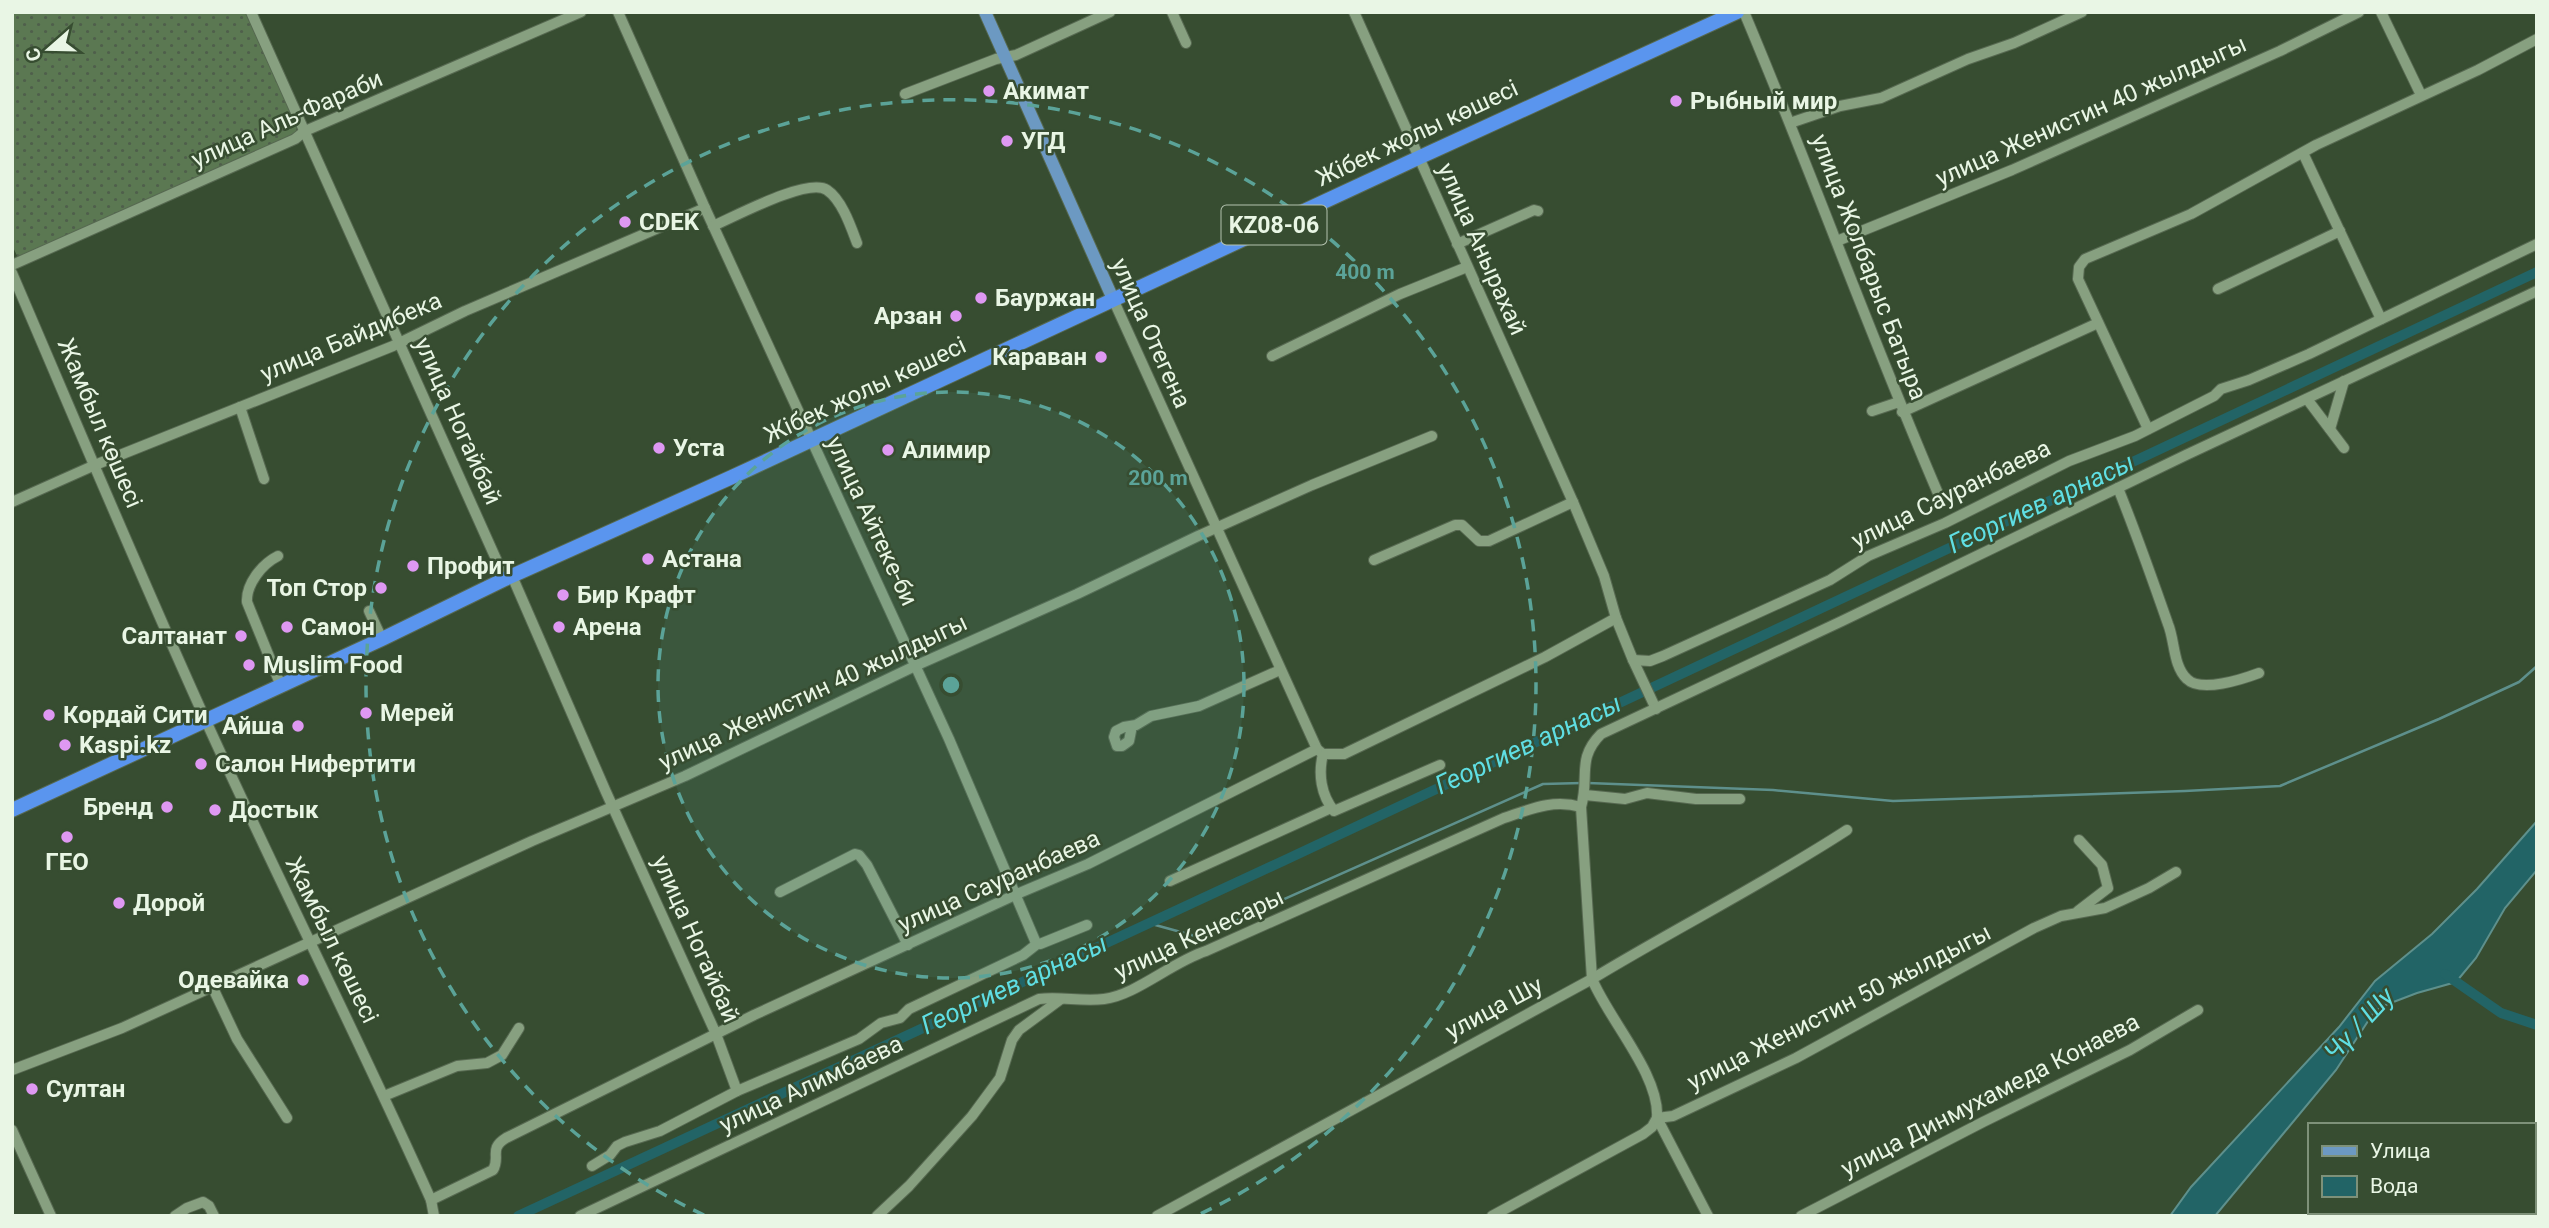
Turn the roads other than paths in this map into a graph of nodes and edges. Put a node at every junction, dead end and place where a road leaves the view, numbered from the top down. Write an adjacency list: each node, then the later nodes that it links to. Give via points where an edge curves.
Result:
1 (251, 12): 18 (street, улица Ногайбай)
2 (580, 12): 18 (street, улица Аль-Фараби)
3 (618, 12): 21 (street, улица Айтеке-би)
4 (985, 12): 14 (main road, улица Отегена)
5 (1110, 12): 14 (street)
6 (1172, 12): 13 (street)
7 (1354, 12): 20 (street, улица Анырахай)
8 (2082, 12): 17 (street, via 1881,98)
9 (2359, 12): 25 (street, улица Женистин 40 жылдыгы, via 2012,170)
10 (2381, 12): 16 (street)
11 (1737, 13): 17 (street, улица Жолбарыс Батыра); 20 (highway, Жібек жолы көшесі / KZ08-06)
12 (2537, 39): 16 (street)
13 (1186, 43)
14 (1006, 58): 15 (street); 34 (main road, улица Отегена)
15 (905, 93)
16 (2421, 95): 19 (street)
17 (1790, 123): 25 (street, улица Жолбарыс Батыра)
18 (305, 131): 29 (street, улица Аль-Фараби); 37 (street, улица Ногайбай)
19 (2303, 153): 24 (street); 36 (street, via 2191,214 2085,259 2078,279)
20 (1418, 158): 27 (street, улица Анырахай); 34 (highway, Жібек жолы көшесі / KZ08-06)
21 (705, 208): 23 (street, улица Айтеке-би); 37 (street, улица Байдибека)
22 (1538, 211): 27 (street)
23 (713, 226): 26 (street, via 803,189 821,187 839,205); 47 (street, улица Айтеке-би)
24 (2340, 231): 32 (street); 35 (street)
25 (1838, 241): 42 (street, улица Жолбарыс Батыра)
26 (858, 243)
27 (1457, 244): 30 (street, улица Анырахай)
28 (2537, 244): 35 (street, улица Сауранбаева)
29 (12, 265)
30 (1467, 267): 38 (street); 54 (street, улица Анырахай)
31 (12, 273): 49 (street, Жамбыл көшесі)
32 (2218, 289)
33 (2537, 291): 39 (street)
34 (1113, 299): 47 (highway, Жібек жолы көшесі / KZ08-06); 55 (street, улица Отегена)
35 (2381, 319): 44 (street, улица Сауранбаева, via 2221,389)
36 (2098, 323): 42 (street); 44 (street)
37 (400, 342): 41 (street, улица Байдибека); 58 (street, улица Ногайбай)
38 (1272, 356)
39 (2344, 381): 40 (street); 45 (street)
40 (2306, 399): 45 (street); 51 (street)
41 (240, 407): 49 (street, улица Байдибека); 50 (street)
42 (1900, 407): 43 (street); 52 (street, улица Жолбарыс Батыра)
43 (1872, 411)
44 (2148, 429): 62 (street, улица Сауранбаева, via 2069,461 1830,580 1663,656)
45 (2330, 429): 48 (street)
46 (1432, 436): 55 (street, улица Женистин 40 жылдыгы)
47 (812, 440): 58 (highway, Жібек жолы көшесі / KZ08-06); 63 (street, улица Айтеке-би)
48 (2344, 448)
49 (95, 465): 53 (street, улица Байдибека); 68 (street, Жамбыл көшесі)
50 (264, 479)
51 (2118, 488): 65 (street, via 2170,627 2179,668 2187,679 2209,685); 67 (street)
52 (1940, 499)
53 (12, 502)
54 (1573, 502): 57 (street, via 1489,541 1479,541 1462,525 1455,525); 60 (street, улица Анырахай)
55 (1216, 528): 63 (street, улица Женистин 40 жылдыгы); 64 (street, улица Отегена)
56 (278, 556): 66 (street, via 261,568 247,596)
57 (1374, 559)
58 (508, 577): 61 (highway, Жібек жолы көшесі / KZ08-06); 74 (street, улица Ногайбай)
59 (369, 611): 61 (street)
60 (1616, 618): 62 (street, улица Анырахай); 70 (street, улица Сауранбаева, via 1344,754)
61 (382, 639): 66 (highway, Жібек жолы көшесі / KZ08-06)
62 (1635, 664): 67 (street, улица Анырахай)
63 (915, 666): 74 (street, улица Женистин 40 жылдыгы); 83 (street, улица Айтеке-би)
64 (1280, 670): 69 (street, via 1199,706 1151,716); 70 (street, улица Отегена)
65 (2259, 673)
66 (281, 686): 68 (highway, Жібек жолы көшесі / KZ08-06)
67 (1656, 709): 72 (street, via 1601,734 1589,746)
68 (206, 721): 77 (highway, Жібек жолы көшесі / KZ08-06); 86 (street, Жамбыл көшесі)
69 (1129, 727)
70 (1320, 751): 76 (street, via 1319,774); 83 (street, улица Сауранбаева)
71 (1440, 765): 76 (street, via 1340,809)
72 (1585, 795): 73 (street, via 1625,799 1647,793); 75 (street)
73 (1740, 799)
74 (613, 806): 86 (street, улица Женистин 40 жылдыгы); 94 (street, улица Ногайбай)
75 (1581, 807): 89 (street); 91 (street, улица Кенесары, via 1552,803 1504,818 1187,957 1125,992 1104,999)
76 (1331, 808): 81 (street)
77 (12, 810)
78 (1847, 830): 89 (street, улица Шу, via 1791,867)
79 (2079, 840): 84 (street, via 2102,865 2108,888)
80 (2176, 872): 84 (street, улица Женистин 50 жылдыгы, via 2105,908)
81 (1170, 881)
82 (780, 891): 88 (street, via 859,855)
83 (1017, 894): 87 (street, улица Айтеке-би); 88 (street, улица Сауранбаева)
84 (2078, 911): 99 (street, улица Женистин 50 жылдыгы, via 2034,928 1796,1058 1673,1116)
85 (1087, 925): 87 (street)
86 (308, 941): 90 (street, улица Женистин 40 жылдыгы); 97 (street, Жамбыл көшесі)
87 (1037, 944): 96 (street, via 881,1023 859,1039)
88 (908, 945): 94 (street, улица Сауранбаева)
89 (1592, 979): 99 (street, via 1653,1088); 109 (street, улица Шу)
90 (212, 986): 95 (street, улица Женистин 40 жылдыгы, via 122,1028); 98 (street, via 237,1039)
91 (1061, 999): 107 (street, улица Алимбаева, via 1039,999); 108 (street, via 1019,1030 1000,1078 972,1116)
92 (2198, 1010): 112 (street, улица Динмухамеда Конаева, via 2130,1051)
93 (519, 1028): 97 (street, via 502,1055 487,1063 457,1066)
94 (716, 1034): 96 (street, улица Ногайбай); 102 (street, улица Сауранбаева, via 499,1142 493,1170)
95 (12, 1070)
96 (737, 1091): 101 (street, via 660,1131 617,1146)
97 (384, 1096): 102 (street, Жамбыл көшесі)
98 (288, 1118)
99 (1657, 1118): 110 (street, улица Женистин 50 жылдыгы, via 1643,1135); 111 (street)
100 (12, 1130): 103 (street)
101 (592, 1166)
102 (431, 1200): 106 (street)
103 (51, 1216)
104 (175, 1216): 105 (street, via 203,1202)
105 (214, 1216)
106 (434, 1216)
107 (580, 1216)
108 (877, 1216)
109 (1157, 1216)
110 (1492, 1216)
111 (1709, 1216)
112 (1801, 1216)

